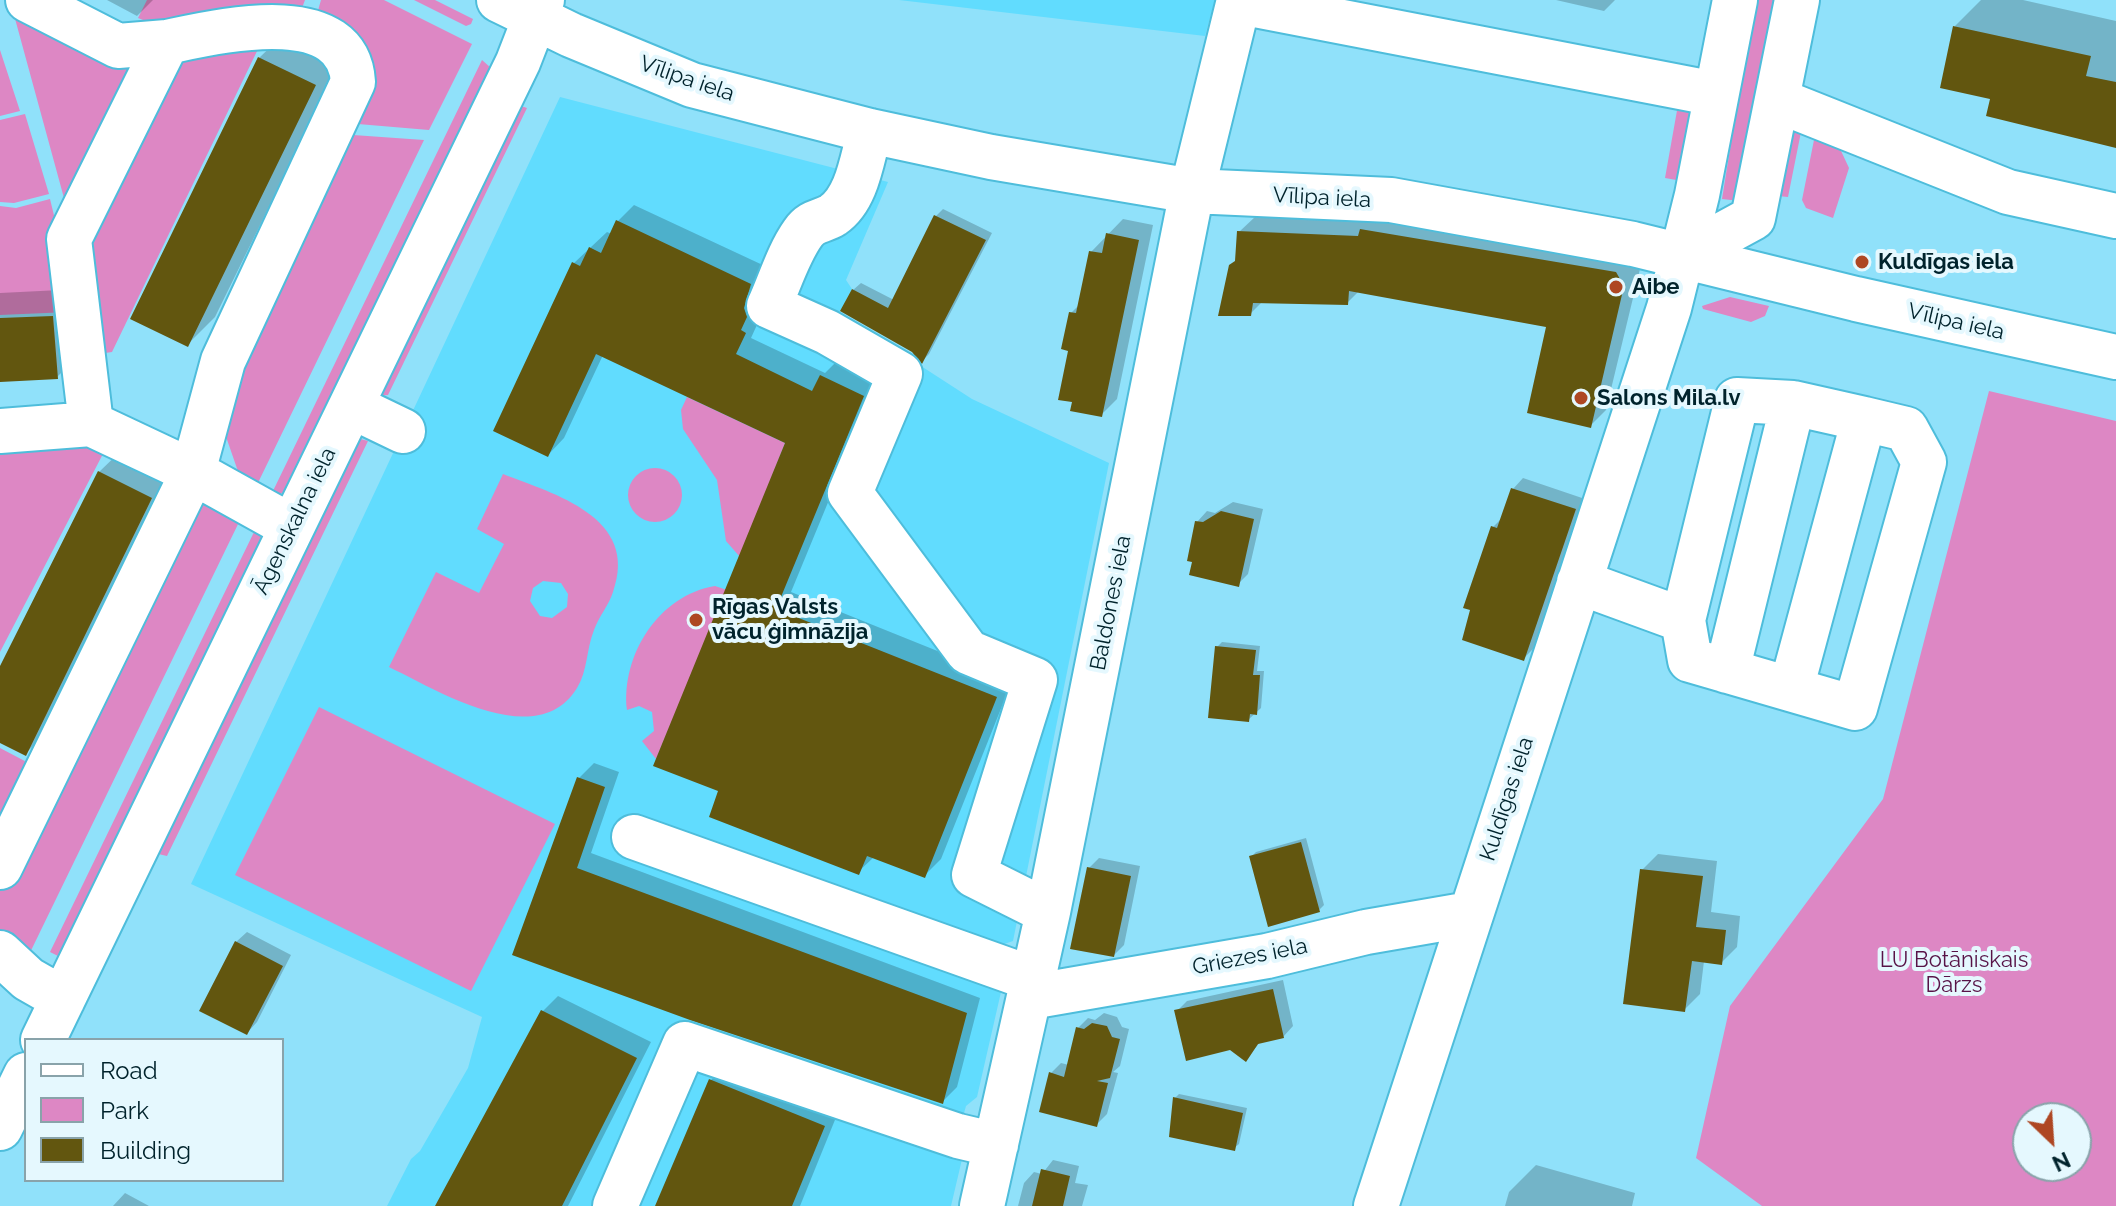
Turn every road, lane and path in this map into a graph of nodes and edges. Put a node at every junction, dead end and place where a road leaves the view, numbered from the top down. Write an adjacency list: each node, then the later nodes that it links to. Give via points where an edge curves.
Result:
1 (28, 0): 6 (street, via 118,46)
2 (1735, 0): 7 (street, Kuldīgas iela)
3 (1797, 0): 8 (street)
4 (1239, 1): 7 (street); 10 (street, Baldones iela)
5 (525, 6): 9 (street, Vīlipa iela, via 692,85); 15 (street, Āgenskalna iela, via 518,62)
6 (167, 42): 17 (street, via 69,239); 20 (street, via 272,23 306,25 330,37 353,68 353,82 223,361)
7 (1716, 94): 12 (street, Kuldīgas iela)
8 (1777, 100): 11 (street, via 2008,192); 12 (street, via 1753,218)
9 (870, 131): 10 (street, Vīlipa iela); 28 (street, via 844,205 832,216 811,222 801,235 769,306 900,374 850,493 968,652 1035,680 974,875)
10 (1192, 191): 12 (street, Vīlipa iela, via 1391,200); 28 (street, Baldones iela)
11 (2116, 216)
12 (1683, 256): 13 (street, Vīlipa iela); 22 (street, Kuldīgas iela)
13 (2116, 357)
14 (1793, 403): 16 (street); 23 (street, via 1737,400); 24 (street)
15 (351, 406): 19 (street); 21 (street, Āgenskalna iela)
16 (1864, 419): 25 (street); 25 (street, via 1906,429 1924,462 1855,708)
17 (91, 424): 18 (street); 20 (street)
18 (0, 431)
19 (403, 431)
20 (193, 472): 21 (street); 27 (street)
21 (292, 527): 32 (street, Āgenskalna iela)
22 (1579, 582): 23 (street); 29 (street, Kuldīgas iela)
23 (1683, 620): 24 (street, via 1690,660)
24 (1727, 671): 25 (street)
25 (1791, 689)
26 (634, 837): 31 (street)
27 (0, 867)
28 (1048, 912): 31 (street, Baldones iela)
29 (1470, 914): 31 (street, Griezes iela, via 1267,956); 39 (street, Kuldīgas iela)
30 (0, 953): 32 (street, via 28,979)
31 (1032, 988): 36 (street, Baldones iela)
32 (63, 999): 33 (street, Āgenskalna iela)
33 (44, 1038)
34 (24, 1079): 35 (street)
35 (0, 1128)
36 (996, 1145): 37 (street, via 685,1044); 38 (street, Baldones iela)
37 (615, 1206)
38 (982, 1206)
39 (1376, 1206)

